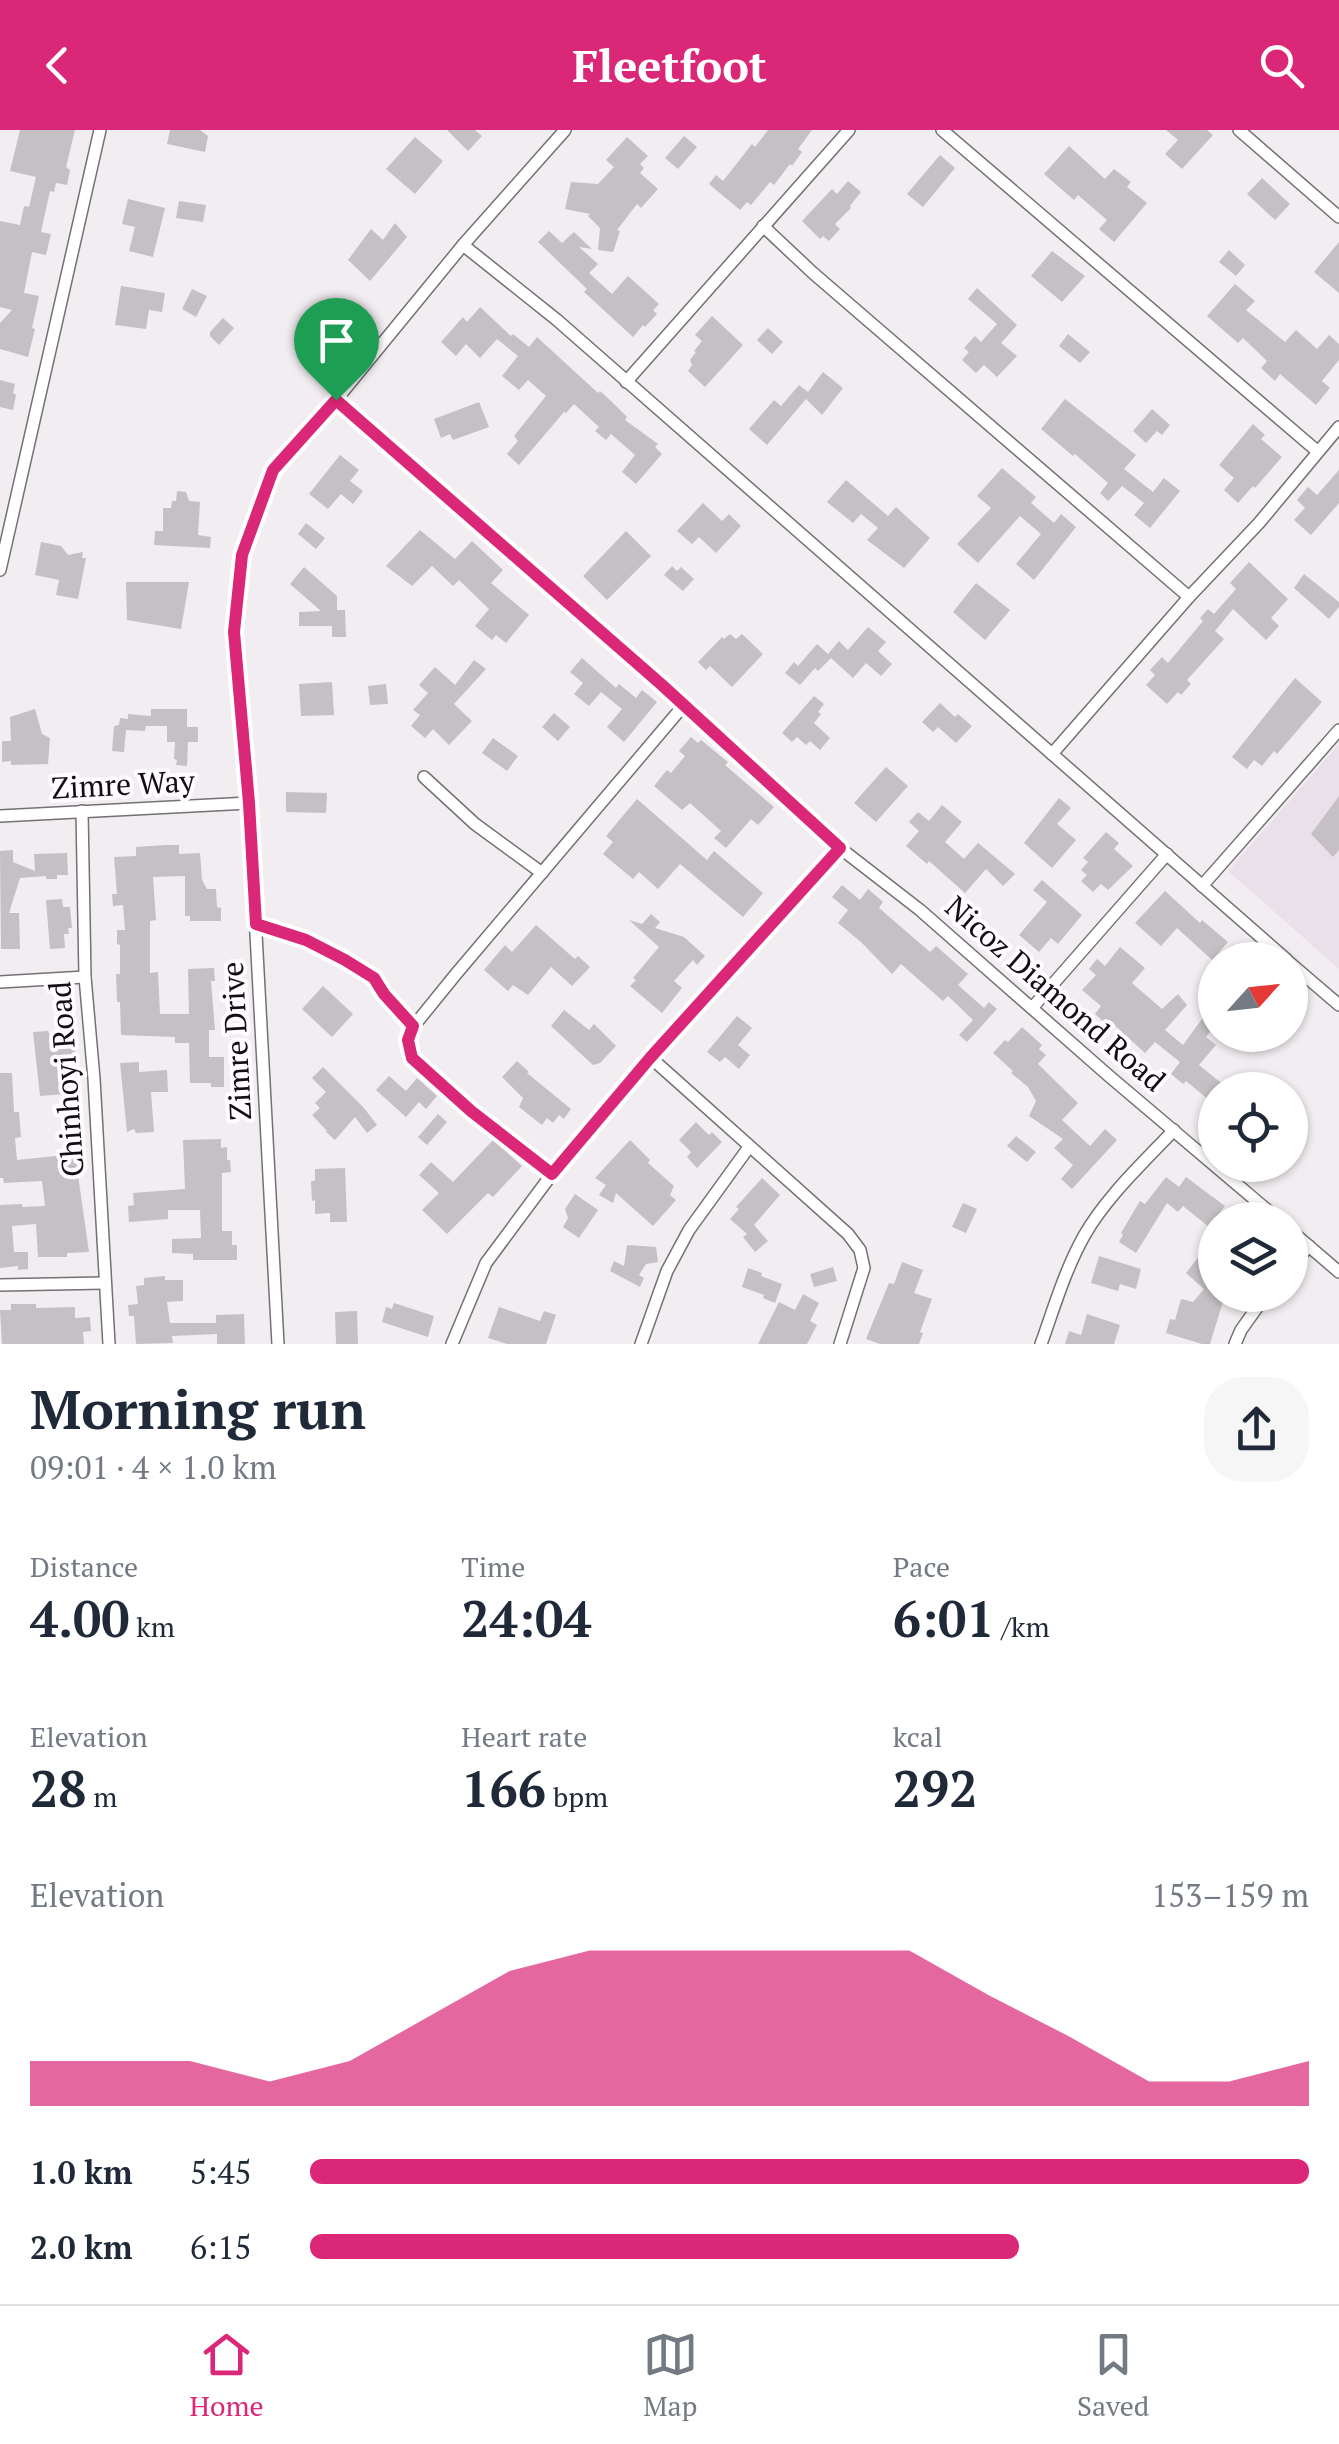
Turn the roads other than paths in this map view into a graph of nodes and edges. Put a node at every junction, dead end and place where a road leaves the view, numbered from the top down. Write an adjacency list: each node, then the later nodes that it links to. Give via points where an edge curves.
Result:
1 (100, 130): 13 (street)
2 (566, 130): 8 (street, Zimre Drive)
3 (849, 130): 7 (street)
4 (942, 130): 12 (street)
5 (1240, 130): 6 (street)
6 (1339, 217)
7 (763, 226): 9 (street); 14 (street)
8 (463, 245): 9 (street); 10 (street, Zimre Drive)
9 (626, 382): 17 (street)
10 (336, 400): 15 (street, Nicoz Diamond Road); 19 (street, Zimre Drive, via 273,470 242,555 234,632)
11 (1339, 427): 12 (street)
12 (1317, 451): 14 (street)
13 (0, 570)
14 (1189, 597): 17 (street)
15 (684, 705): 22 (street, Nicoz Diamond Road); 24 (street)
16 (1339, 730): 25 (street)
17 (1052, 754): 23 (street)
18 (424, 777): 24 (street)
19 (249, 803): 20 (street, Zimre Way); 43 (street, Zimre Drive)
20 (82, 811): 21 (street, Zimre Way); 27 (street, Chinhoyi Road)
21 (0, 816)
22 (840, 848): 31 (street, Nicoz Diamond Road); 32 (street)
23 (1167, 854): 25 (street); 31 (street)
24 (542, 873): 35 (street, via 408,1040 412,1058)
25 (1202, 886): 26 (street)
26 (1266, 942)
27 (85, 977): 29 (street); 39 (street, Chinhoyi Road)
28 (1308, 978): 30 (street)
29 (0, 982)
30 (1339, 1005)
31 (1032, 1008): 33 (street, Nicoz Diamond Road)
32 (650, 1058): 34 (street); 35 (street)
33 (1174, 1130): 36 (street, Nicoz Diamond Road); 47 (street, via 1085,1234)
34 (748, 1147): 45 (street, via 666,1270); 46 (street, via 860,1250 864,1268)
35 (552, 1174): 44 (street, via 486,1264)
36 (1257, 1202)
37 (1308, 1246): 38 (street)
38 (1339, 1272)
39 (104, 1283): 40 (street); 42 (street, Chinhoyi Road)
40 (0, 1285)
41 (1255, 1312): 48 (street)
42 (109, 1344)
43 (278, 1344)
44 (452, 1344)
45 (641, 1344)
46 (840, 1344)
47 (1041, 1344)
48 (1235, 1344)

